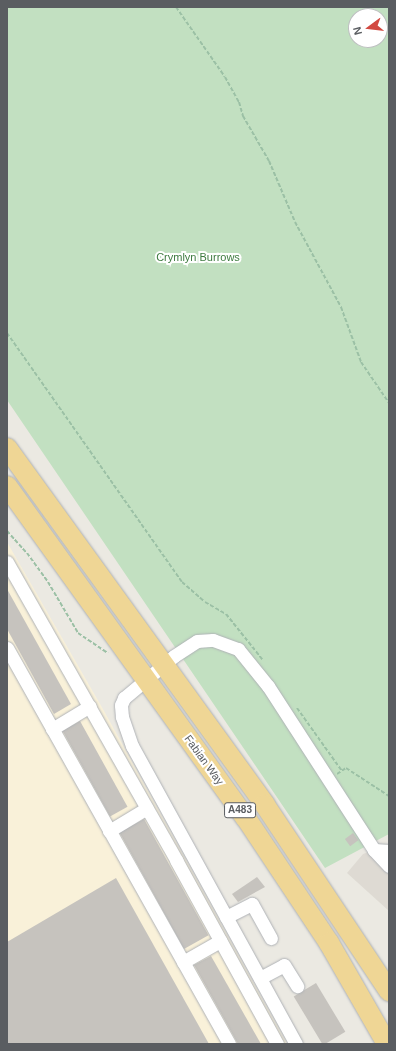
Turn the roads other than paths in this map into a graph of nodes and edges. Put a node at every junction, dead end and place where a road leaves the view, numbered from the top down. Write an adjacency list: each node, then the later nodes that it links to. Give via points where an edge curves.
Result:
1 (7, 448): 5 (highway, A483)
2 (7, 486): 6 (highway, Fabian Way / A483)
3 (7, 562): 7 (street)
4 (7, 648): 8 (street)
5 (165, 666): 6 (street); 11 (street, via 174,656 197,641 214,640 238,649 268,686); 20 (highway, A483, via 318,881)
6 (140, 684): 14 (street, via 121,706 126,733); 24 (highway, Fabian Way / A483, via 246,818 328,943)
7 (90, 706): 8 (street); 9 (street)
8 (52, 729): 10 (street)
9 (147, 808): 10 (street); 16 (street)
10 (110, 830): 17 (street)
11 (374, 850): 12 (street); 13 (street)
12 (389, 851)
13 (389, 866)
14 (226, 917): 15 (street, via 252,904); 18 (street)
15 (271, 938)
16 (220, 941): 17 (street); 22 (street)
17 (183, 962): 21 (street)
18 (260, 978): 19 (street, via 284,965); 23 (street)
19 (297, 986)
20 (389, 991)
21 (229, 1044)
22 (276, 1044)
23 (296, 1044)
24 (387, 1044)

